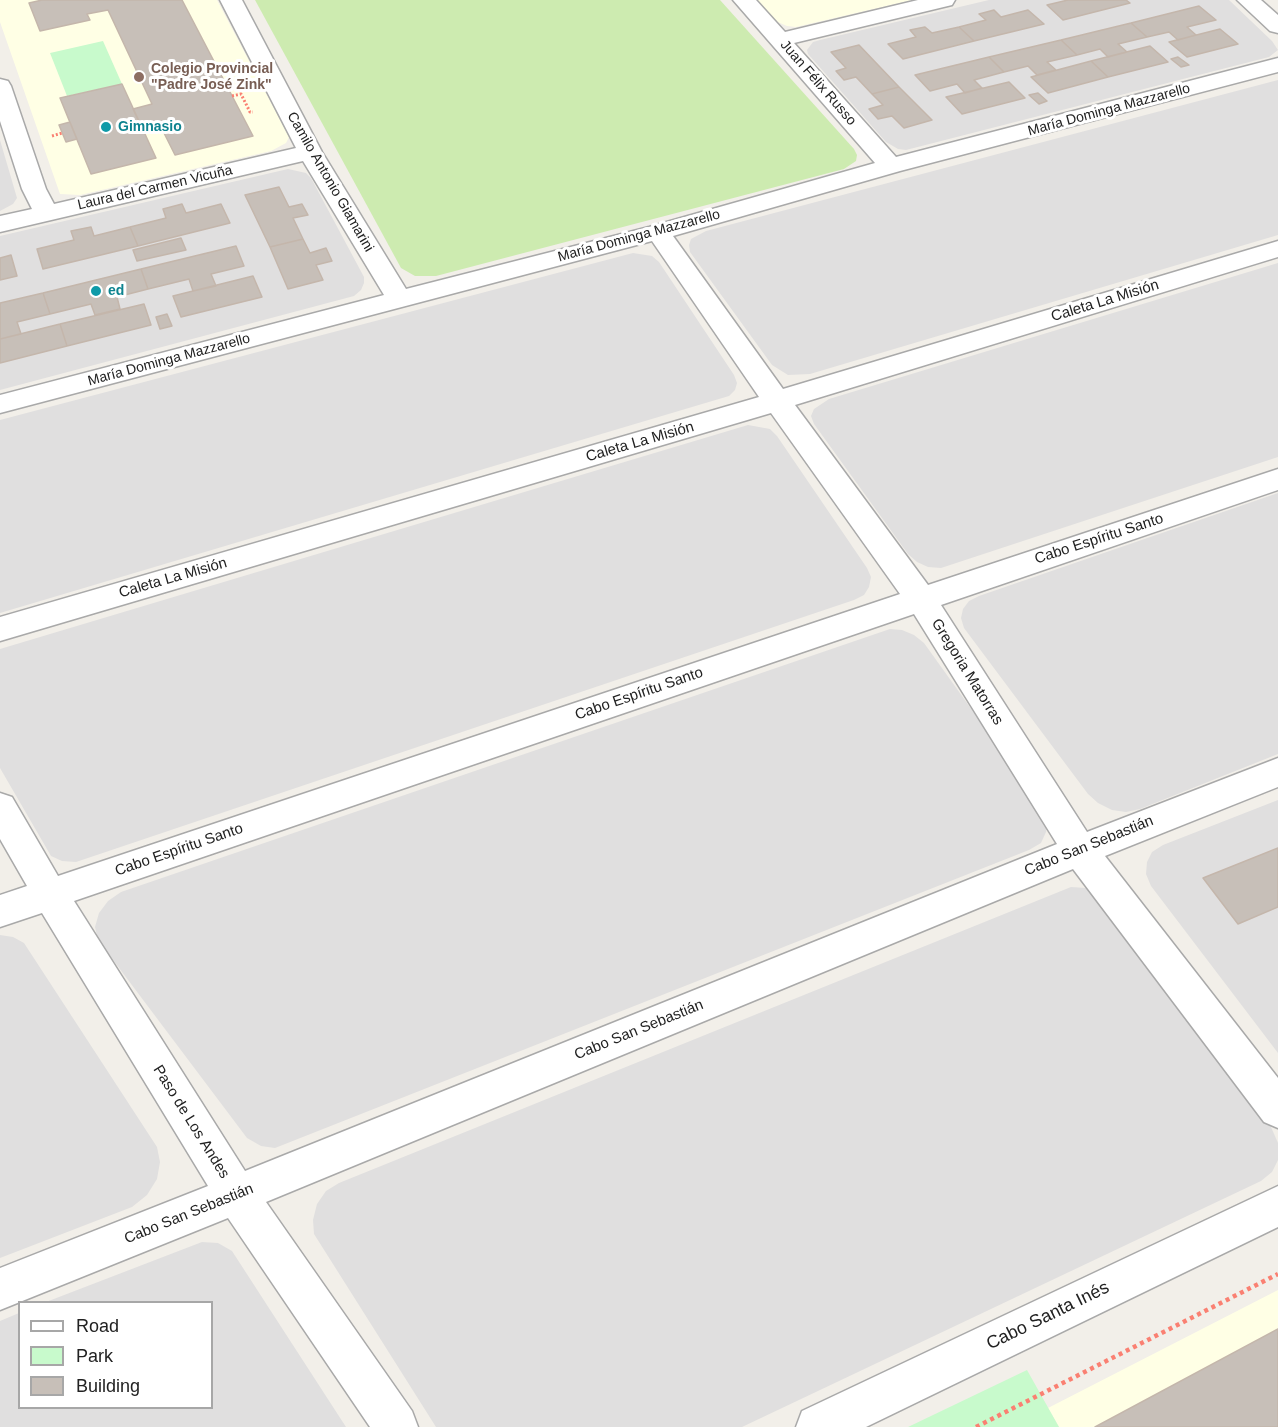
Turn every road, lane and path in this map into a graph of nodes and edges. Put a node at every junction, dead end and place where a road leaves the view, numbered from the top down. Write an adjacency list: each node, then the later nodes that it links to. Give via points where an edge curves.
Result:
1 (231, 0): 11 (street, Camilo Antonio Giamarini)
2 (744, 0): 6 (street, Juan Félix Russo)
3 (944, 0): 6 (street)
4 (1248, 0): 5 (street)
5 (1278, 26)
6 (781, 40): 12 (street, Juan Félix Russo)
7 (1278, 65): 12 (street, María Dominga Mazzarello)
8 (0, 86): 13 (street)
9 (62, 134): 10 (path)
10 (52, 136)
11 (310, 152): 13 (street, Laura del Carmen Vicuña); 17 (street, Camilo Antonio Giamarini)
12 (891, 166): 15 (street, María Dominga Mazzarello)
13 (45, 212): 14 (street, Laura del Carmen Vicuña)
14 (0, 224)
15 (658, 232): 17 (street, María Dominga Mazzarello); 18 (street, Gregoria Matorras)
16 (1278, 249): 18 (street, Caleta La Misión)
17 (399, 299): 19 (street, María Dominga Mazzarello)
18 (777, 401): 21 (street, Gregoria Matorras); 22 (street, Caleta La Misión)
19 (0, 404)
20 (1278, 479): 21 (street, Cabo Espíritu Santo)
21 (920, 598): 25 (street, Gregoria Matorras); 26 (street, Cabo Espíritu Santo)
22 (0, 629)
23 (1278, 772): 25 (street, Cabo San Sebastián)
24 (0, 807): 26 (street, Paso de Los Andes)
25 (1079, 850): 28 (street, Gregoria Matorras); 29 (street, Cabo San Sebastián)
26 (50, 894): 27 (street, Cabo Espíritu Santo); 29 (street, Paso de Los Andes)
27 (0, 910)
28 (1278, 1109)
29 (237, 1196): 32 (street, Cabo San Sebastián); 33 (street, Paso de Los Andes)
30 (1278, 1206): 34 (street, Cabo Santa Inés)
31 (1278, 1274): 35 (path)
32 (0, 1289)
33 (396, 1427)
34 (818, 1427)
35 (976, 1427)

